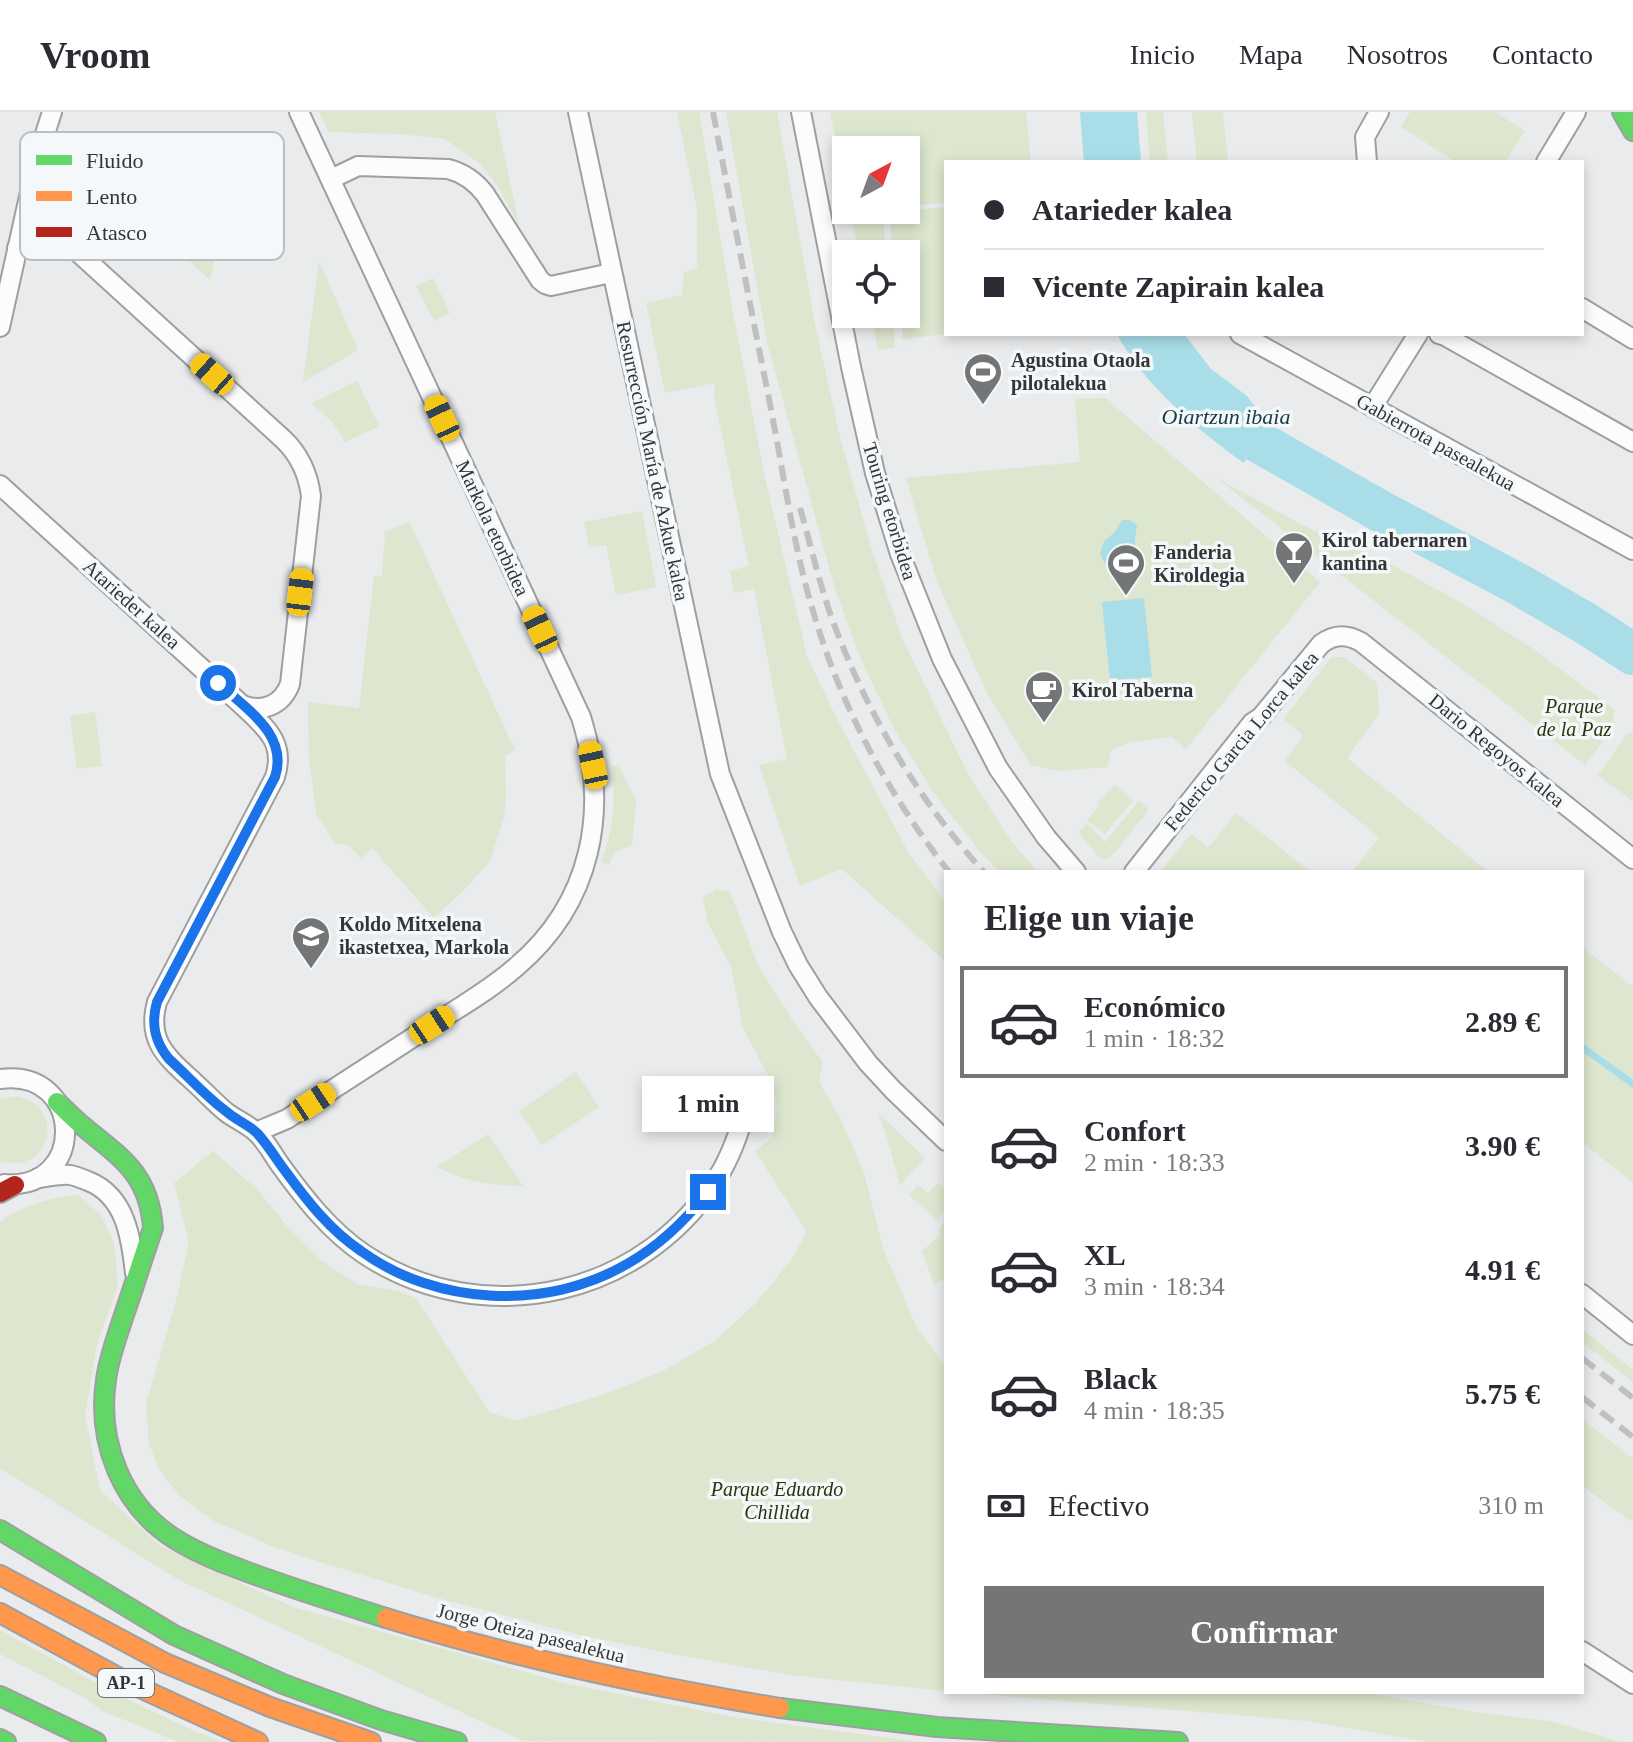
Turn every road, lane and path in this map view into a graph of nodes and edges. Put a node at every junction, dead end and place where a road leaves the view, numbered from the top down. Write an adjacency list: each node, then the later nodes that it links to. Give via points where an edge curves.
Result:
1 (52, 112): 9 (street)
2 (299, 112): 12 (street, Markola etorbidea)
3 (578, 112): 17 (street, Resurrección María de Azkue kalea)
4 (801, 112): 31 (street, Touring etorbidea, via 851,367 900,554 942,659 998,768)
5 (1379, 112): 10 (street, via 1365,137)
6 (1576, 112): 11 (street)
7 (1622, 112): 8 (main road)
8 (1633, 131)
9 (46, 132)
10 (1362, 160)
11 (1547, 160)
12 (329, 176): 17 (street, via 358,166 459,172 478,185 545,284); 36 (street, Markola etorbidea, via 581,717 593,765 595,814 585,862 565,909 516,968 287,1119)
13 (20, 235): 15 (street)
14 (20, 245): 15 (street)
15 (17, 248): 19 (street)
16 (86, 260): 29 (street, via 292,448 309,483 290,684 275,704 259,709)
17 (611, 273): 37 (street, Resurrección María de Azkue kalea, via 720,774 798,965 868,1063)
18 (1584, 309): 23 (street)
19 (0, 327)
20 (1244, 336): 24 (street, Gabierrota pasealekua)
21 (1417, 336): 24 (street)
22 (1445, 336): 25 (street)
23 (1633, 339)
24 (1373, 406): 27 (street, Gabierrota pasealekua)
25 (1633, 442)
26 (0, 485): 29 (street, Atarieder kalea)
27 (1633, 550)
28 (1361, 642): 30 (street, Dario Regoyos kalea); 32 (street, Federico Garcia Lorca kalea, via 1341,635 1321,644)
29 (242, 705): 36 (street, Atarieder kalea, via 274,740 278,768 157,1002 153,1021 169,1059)
30 (1633, 859)
31 (1074, 870)
32 (1136, 870)
33 (0, 1079): 35 (street, via 25,1079)
34 (751, 1090): 36 (street, via 723,1169 671,1233 600,1277 519,1296 464,1293 386,1267 320,1216)
35 (57, 1102): 38 (street, via 64,1115 64,1144 59,1158); 40 (main road, Jorge Oteiza pasealekua, via 129,1165 149,1194 153,1228)
36 (256, 1132)
37 (944, 1139)
38 (38, 1178): 39 (street); 40 (street, via 70,1175 113,1198 131,1238)
39 (5, 1187)
40 (135, 1280): 55 (main road, Jorge Oteiza pasealekua, via 104,1381 108,1448 141,1509 176,1541 198,1552 386,1618 658,1686 843,1717)
41 (1584, 1296): 42 (street)
42 (1633, 1335)
43 (0, 1530): 54 (main road, via 174,1635 283,1684)
44 (0, 1575): 53 (main road, via 165,1663)
45 (0, 1613): 52 (main road, AP-1, via 129,1685)
46 (1584, 1652): 47 (street)
47 (1633, 1684)
48 (0, 1696): 51 (main road)
49 (0, 1739): 50 (main road)
50 (6, 1742)
51 (96, 1742)
52 (258, 1742)
53 (371, 1742)
54 (457, 1742)
55 (1178, 1742)

